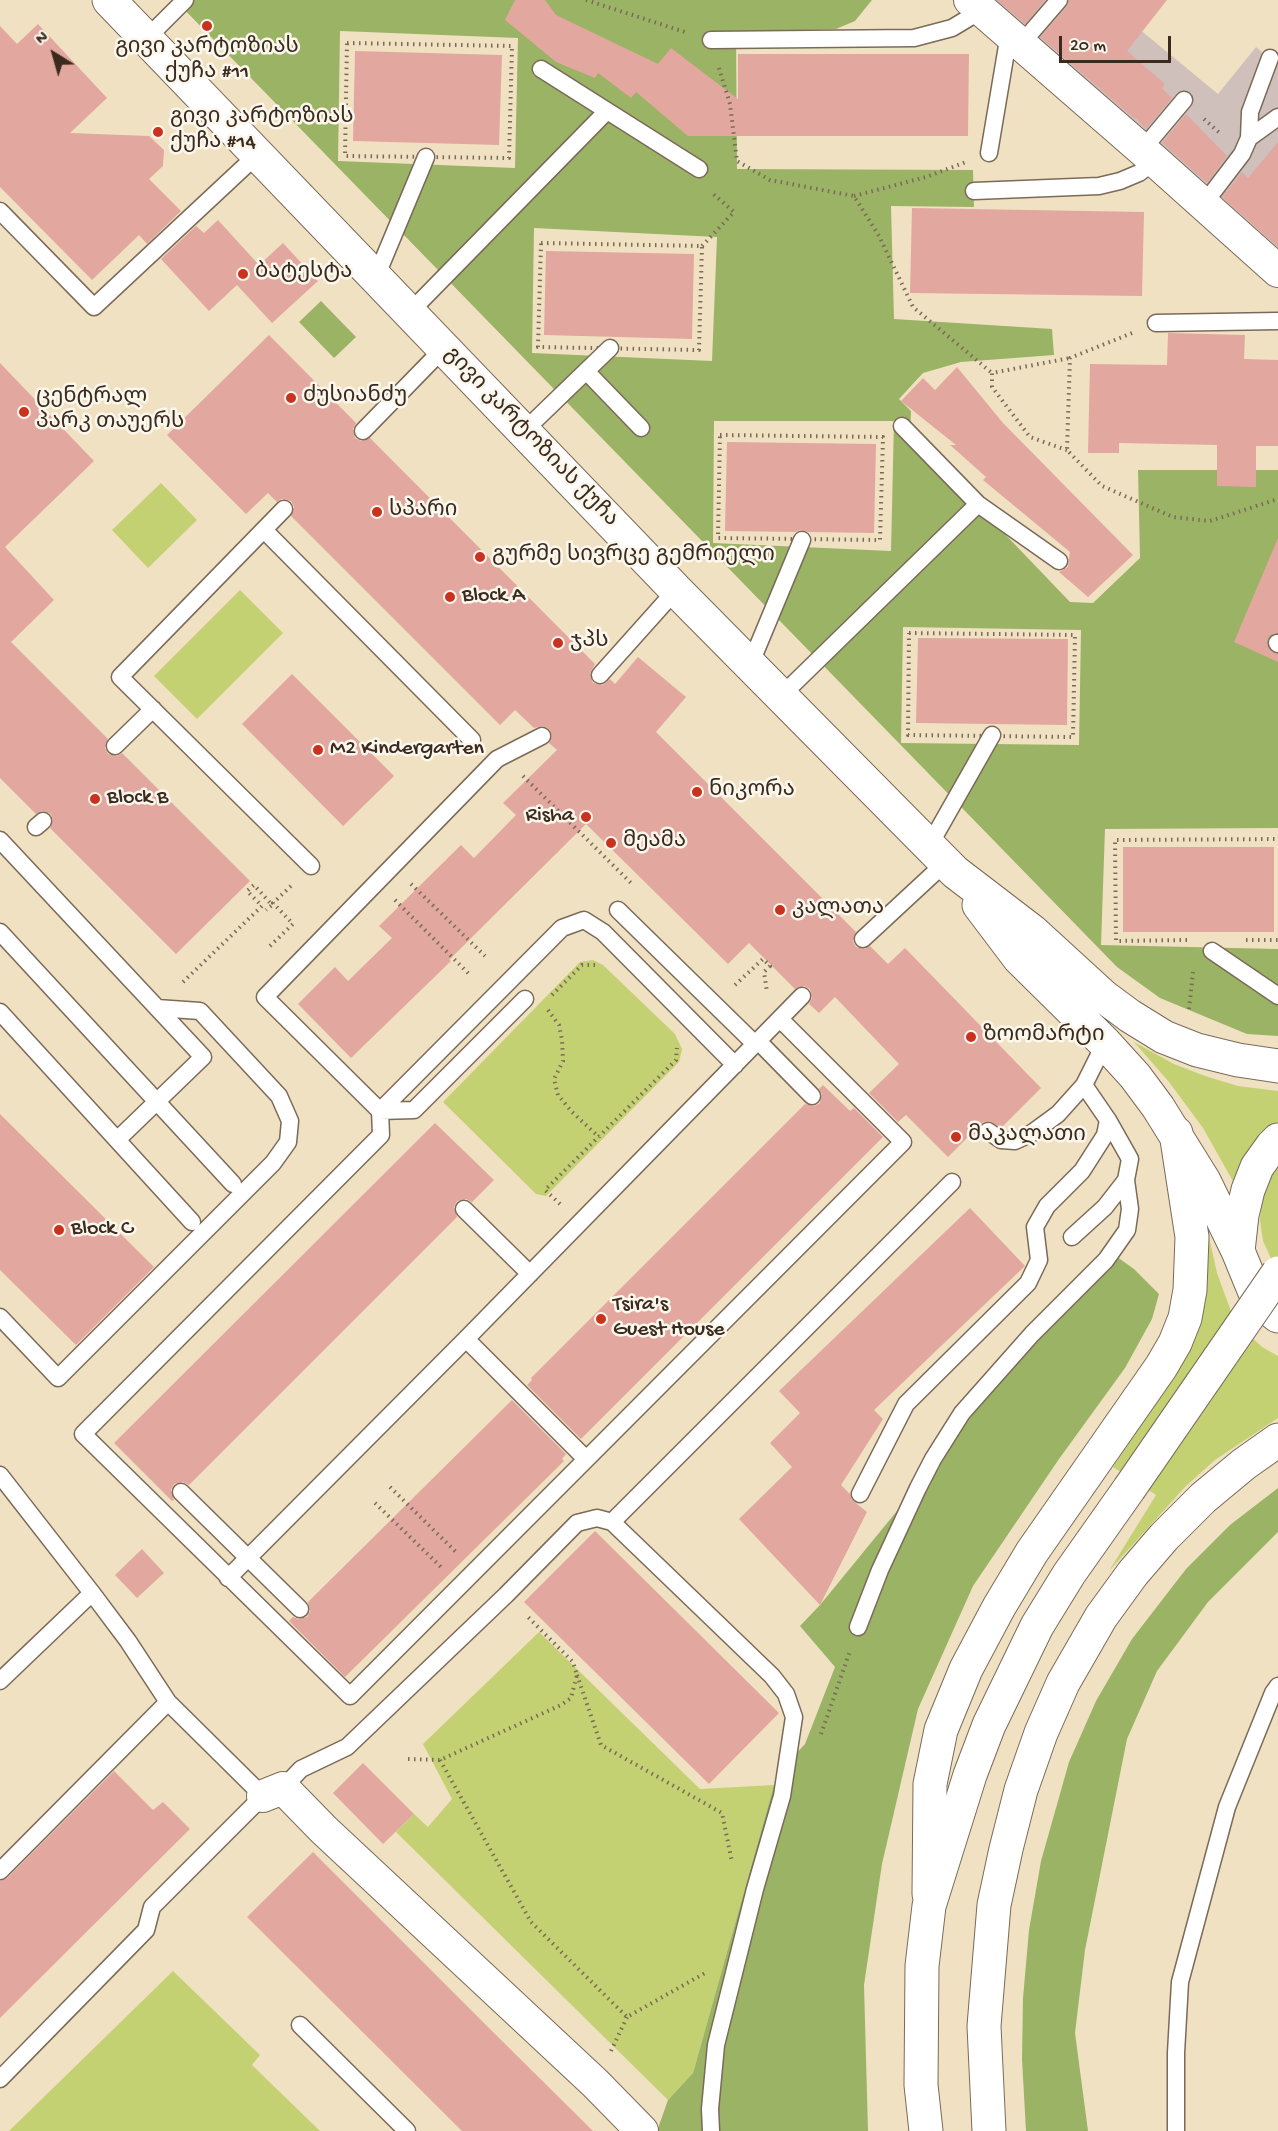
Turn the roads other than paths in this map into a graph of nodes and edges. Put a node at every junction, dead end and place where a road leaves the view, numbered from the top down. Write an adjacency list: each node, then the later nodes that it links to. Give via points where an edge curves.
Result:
1 (109, 0): 5 (main road, გივი კარტოზიას ქუჩა)
2 (185, 0): 5 (lane)
3 (1059, 0): 6 (lane)
4 (976, 5): 6 (street); 7 (lane, via 952,28 914,38)
5 (146, 39): 15 (main road, გივი კარტოზიას ქუჩა)
6 (1015, 39): 14 (lane); 16 (street)
7 (711, 40)
8 (1270, 58): 13 (lane, via 1250,112)
9 (541, 69): 11 (lane)
10 (1184, 100): 16 (lane)
11 (608, 111): 18 (lane); 24 (lane)
12 (1278, 117): 13 (lane)
13 (1245, 146): 20 (lane)
14 (989, 153)
15 (258, 154): 21 (lane, via 94,307); 23 (main road, გივი კარტოზიას ქუჩა)
16 (1149, 155): 19 (lane, via 1139,172 1099,186); 20 (street)
17 (426, 157): 23 (lane)
18 (699, 169)
19 (974, 191)
20 (1203, 205): 22 (street)
21 (0, 211)
22 (1278, 271)
23 (376, 277): 24 (main road, გივი კარტოზიას ქუჩა)
24 (410, 312): 27 (main road, გივი კარტოზიას ქუჩა)
25 (1278, 321): 26 (lane)
26 (1156, 323)
27 (444, 348): 32 (lane); 33 (main road, გივი კარტოზიას ქუჩა)
28 (610, 348): 29 (lane)
29 (586, 371): 31 (lane); 33 (lane)
30 (902, 426): 34 (lane)
31 (641, 428)
32 (363, 431)
33 (524, 431): 39 (main road, გივი კარტოზიას ქუჩა)
34 (978, 504): 38 (lane); 42 (lane)
35 (284, 509): 36 (lane)
36 (264, 530): 43 (lane, via 120,677); 46 (lane)
37 (802, 540): 40 (lane)
38 (1059, 561)
39 (676, 590): 40 (main road, გივი კარტოზიას ქუჩა); 41 (lane)
40 (750, 665): 42 (main road, გივი კარტოზიას ქუჩა)
41 (600, 675)
42 (781, 696): 49 (main road, გივი კარტოზიას ქუჩა)
43 (153, 709): 47 (lane); 50 (lane)
44 (992, 735): 49 (lane)
45 (542, 736): 68 (lane, via 497,759 265,997)
46 (472, 740)
47 (115, 746)
48 (0, 840): 58 (lane)
49 (943, 860): 53 (lane); 62 (main road, გივი კარტოზიას ქუჩა, via 1019,958); 64 (main road, გივი კარტოზიას ქუჩა, via 1032,931 1103,996 1138,1021 1197,1050)
50 (311, 866)
51 (618, 910): 61 (lane)
52 (0, 932): 67 (lane)
53 (863, 939)
54 (1212, 951): 56 (lane)
55 (802, 996): 60 (lane)
56 (1278, 996)
57 (525, 999): 68 (lane, via 414,1110)
58 (157, 1008): 67 (lane, via 204,1057); 84 (lane, via 200,1011 279,1096 290,1121 288,1142 273,1163 122,1307 58,1378)
59 (0, 1012): 72 (lane)
60 (780, 1019): 61 (lane); 87 (lane, via 903,1142)
61 (756, 1043): 63 (lane); 66 (lane)
62 (1105, 1043): 65 (lane); 71 (main road, გივი კარტოზიას ქუჩა, via 1141,1083)
63 (735, 1065): 68 (lane, via 603,932 584,920 562,928); 82 (lane)
64 (1278, 1066)
65 (1083, 1085): 69 (lane); 70 (lane, via 1058,1114 1016,1141 1000,1140)
66 (812, 1096)
67 (157, 1101): 72 (lane); 76 (lane)
68 (380, 1111): 93 (lane, via 381,1135 83,1434)
69 (1108, 1120): 74 (lane, via 1130,1159); 90 (lane, via 1105,1135 1082,1171 1047,1206 1035,1227 1039,1260 1028,1283 906,1404)
70 (988, 1131)
71 (1176, 1134): 80 (main road, გივი კარტოზიას ქუჩა, via 1204,1180); 102 (main road, via 1192,1237 1185,1318 1161,1367 1032,1552 966,1669 941,1730 930,1784)
72 (117, 1140): 78 (lane)
73 (1278, 1140): 80 (main road, via 1257,1167 1248,1190)
74 (1126, 1180): 79 (lane, via 1105,1207); 96 (lane, via 1130,1209 1127,1230 1106,1260 1032,1334 962,1413 918,1488)
75 (952, 1182): 91 (lane)
76 (233, 1184)
77 (464, 1209): 82 (lane)
78 (192, 1222)
79 (1072, 1237)
80 (1238, 1251): 83 (main road, გივი კარტოზიას ქუჩა, via 1254,1290)
81 (1278, 1273): 102 (main road, bridge, via 1037,1626 989,1725)
82 (530, 1274): 85 (lane)
83 (1278, 1316)
84 (0, 1317)
85 (466, 1339): 87 (lane); 92 (lane)
86 (1278, 1440): 109 (main road, via 1203,1498 1133,1573 1101,1617 1063,1683 1041,1733 1021,1790 994,1905 984,2026)
87 (586, 1459): 93 (lane, via 350,1696)
88 (0, 1475): 94 (lane)
89 (181, 1492): 92 (lane)
90 (860, 1494)
91 (612, 1522): 100 (lane, via 597,1518 577,1523 347,1747 301,1769); 107 (lane, via 772,1676 786,1694 794,1717 782,1796 716,2045)
92 (248, 1558): 93 (lane); 95 (lane)
93 (228, 1578)
94 (92, 1593): 97 (lane); 99 (lane)
95 (300, 1609)
96 (858, 1627)
97 (0, 1681)
98 (1278, 1686): 110 (lane, via 1227,1807 1180,1982)
99 (168, 1702): 100 (lane); 101 (lane)
100 (273, 1792): 104 (lane, via 152,1907 146,1930); 106 (street, via 324,1830)
101 (0, 1871)
102 (929, 1906): 108 (main road, via 922,1966 921,2085)
103 (300, 2025): 105 (lane)
104 (0, 2079)
105 (407, 2131)
106 (642, 2131)
107 (711, 2131)
108 (926, 2131)
109 (989, 2131)
110 (1176, 2131)

